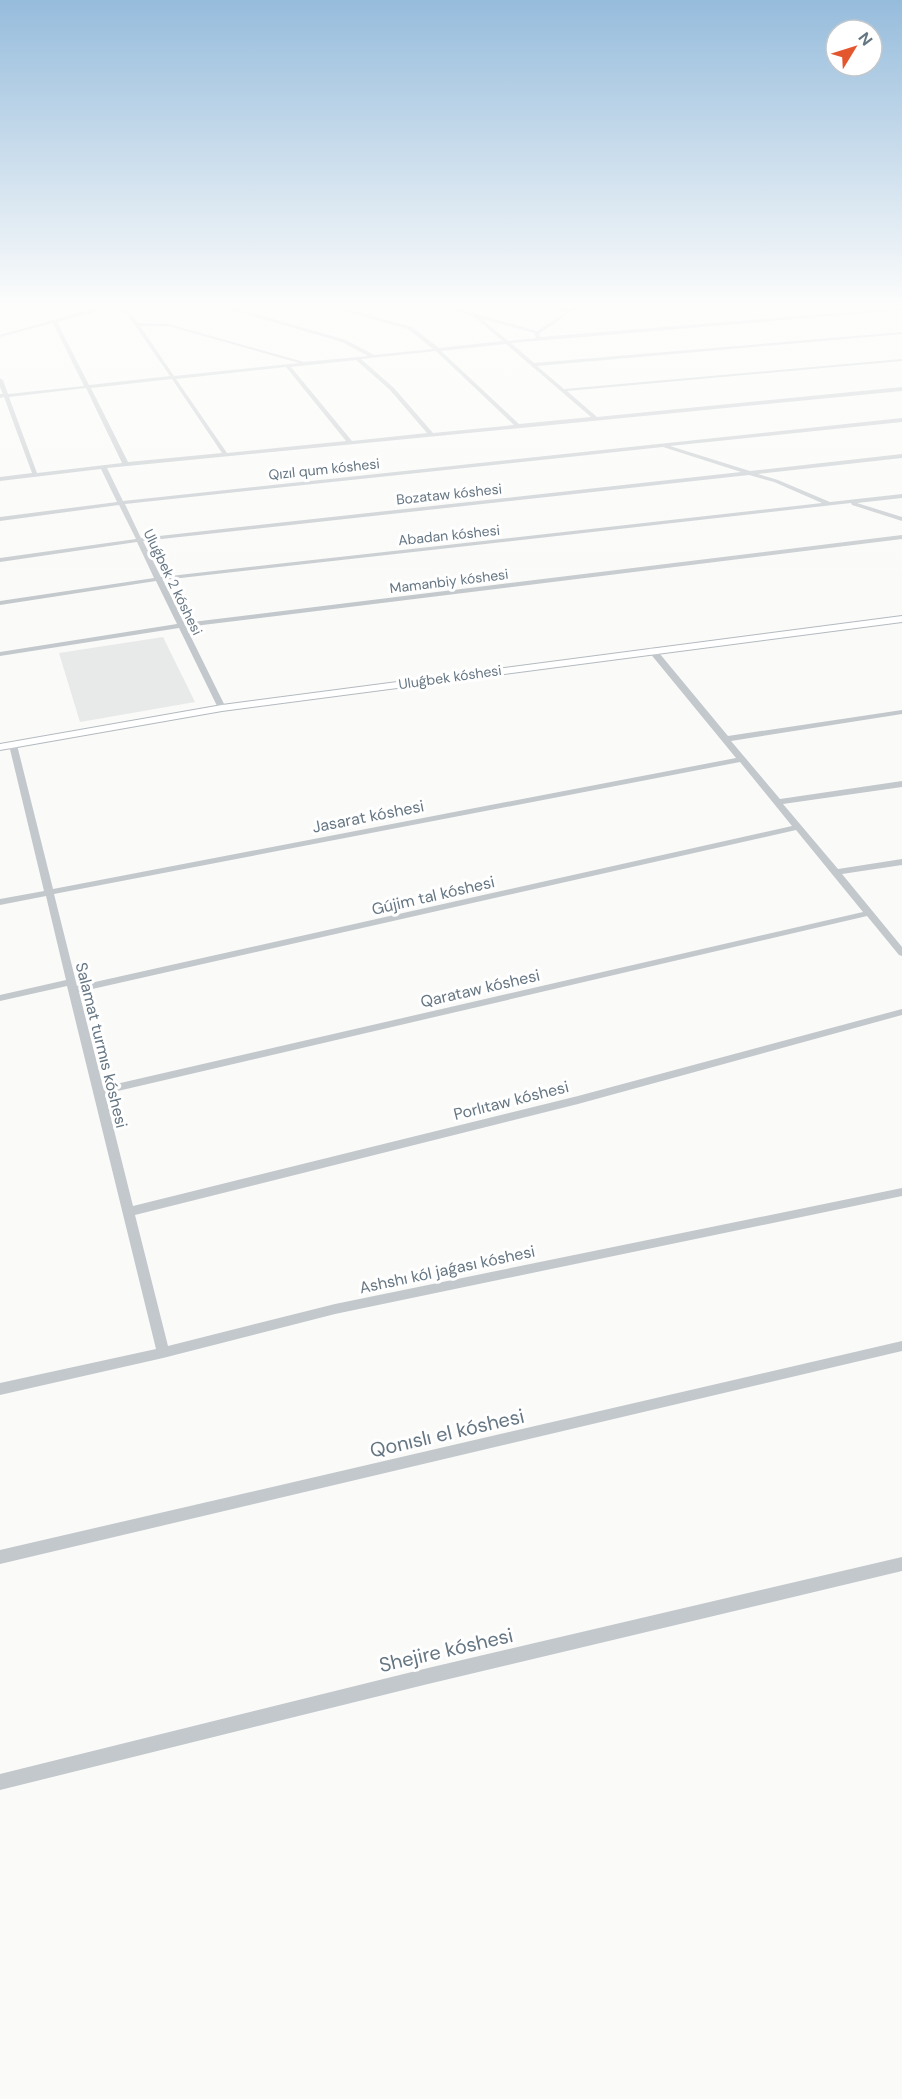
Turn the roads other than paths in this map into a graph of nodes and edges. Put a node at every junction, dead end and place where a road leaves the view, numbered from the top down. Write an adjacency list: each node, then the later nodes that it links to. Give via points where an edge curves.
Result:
1 (6, 404): 20 (street)
2 (96, 404): 17 (street)
3 (191, 404): 15 (street)
4 (319, 404): 13 (street)
5 (405, 404): 12 (street)
6 (495, 404): 11 (street)
7 (579, 404): 9 (street)
8 (749, 404): 9 (street)
9 (596, 419): 11 (street)
10 (902, 420): 14 (street, Qızıl qum kóshesi)
11 (518, 426): 12 (street)
12 (432, 435): 13 (street)
13 (350, 442): 15 (street)
14 (660, 445): 19 (street); 24 (street, Qızıl qum kóshesi)
15 (225, 454): 17 (street)
16 (902, 456): 19 (street, Bozataw kóshesi)
17 (126, 464): 18 (street)
18 (103, 466): 20 (street); 24 (street, Uluǵbek 2 kóshesi)
19 (753, 473): 25 (street); 29 (street, Bozataw kóshesi)
20 (35, 474): 21 (street)
21 (0, 479)
22 (902, 496): 23 (street, Abadan kóshesi)
23 (848, 502): 25 (street, Abadan kóshesi); 27 (street)
24 (120, 503): 26 (street, Qızıl qum kóshesi); 29 (street, Uluǵbek 2 kóshesi)
25 (829, 504): 31 (street, Abadan kóshesi)
26 (0, 519)
27 (902, 519)
28 (902, 537): 34 (street, Mamanbiy kóshesi)
29 (138, 540): 30 (street, Bozataw kóshesi); 31 (street, Uluǵbek 2 kóshesi)
30 (0, 560)
31 (159, 579): 32 (street, Abadan kóshesi); 34 (street, Uluǵbek 2 kóshesi)
32 (0, 603)
33 (902, 619): 35 (street, Uluǵbek kóshesi)
34 (180, 626): 36 (street, Mamanbiy kóshesi); 37 (street, Uluǵbek 2 kóshesi)
35 (652, 650): 37 (street, Uluǵbek kóshesi); 39 (street)
36 (0, 654)
37 (222, 708): 40 (street, Uluǵbek kóshesi)
38 (902, 712): 39 (street)
39 (726, 739): 42 (street)
40 (13, 745): 41 (street, Uluǵbek kóshesi); 48 (street, Salamat turmıs kóshesi)
41 (0, 747)
42 (742, 759): 44 (street); 48 (street, Jasarat kóshesi)
43 (902, 784): 44 (street)
44 (777, 802): 45 (street)
45 (798, 827): 47 (street); 52 (street, Gújim tal kóshesi)
46 (902, 862): 47 (street)
47 (836, 872): 50 (street)
48 (50, 893): 49 (street, Jasarat kóshesi); 52 (street, Salamat turmıs kóshesi)
49 (0, 902)
50 (869, 913): 51 (street); 55 (street, Qarataw kóshesi)
51 (900, 949)
52 (72, 986): 53 (street, Gújim tal kóshesi); 55 (street, Salamat turmıs kóshesi)
53 (0, 998)
54 (902, 1012): 57 (street, Porlıtaw kóshesi, via 578,1100)
55 (98, 1092): 57 (street, Salamat turmıs kóshesi)
56 (902, 1192): 59 (street, Ashshı kól jaǵası kóshesi, via 335,1309)
57 (127, 1212): 59 (street, Salamat turmıs kóshesi)
58 (902, 1346): 61 (street, Qonıslı el kóshesi)
59 (162, 1353): 60 (street, Ashshı kól jaǵası kóshesi)
60 (0, 1389)
61 (0, 1557)
62 (902, 1564): 63 (street, Shejire kóshesi)
63 (0, 1782)

